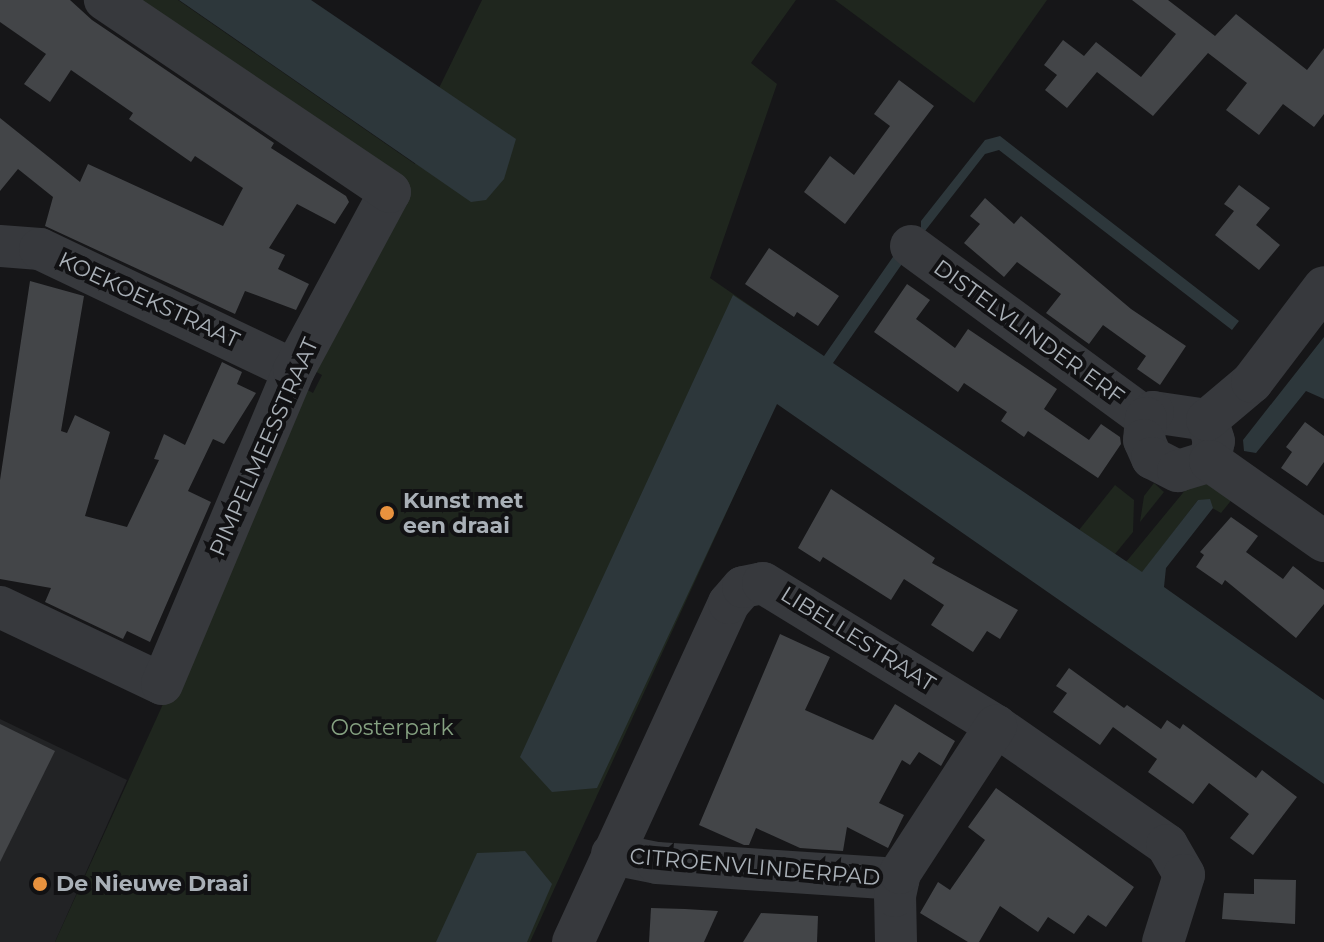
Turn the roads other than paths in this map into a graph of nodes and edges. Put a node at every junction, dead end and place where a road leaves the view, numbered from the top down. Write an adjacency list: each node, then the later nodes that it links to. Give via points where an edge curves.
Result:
1 (105, 0): 5 (street, PIMPELMEESSTRAAT, via 390,192)
2 (0, 246): 5 (street, KOEKOEKSTRAAT, via 40,249)
3 (911, 246): 6 (street, DISTELVLINDER ERF)
4 (1324, 287): 7 (street, via 1252,382)
5 (294, 370): 10 (street, PIMPELMEESSTRAAT, via 162,684)
6 (1146, 418): 7 (street, DISTELVLINDER ERF, via 1162,411); 8 (street, DISTELVLINDER ERF, via 1144,440 1152,458 1160,467)
7 (1207, 420): 8 (street, via 1214,441)
8 (1186, 476): 9 (street, DISTELVLINDER ERF)
9 (1324, 541)
10 (0, 607)
11 (996, 726): 12 (street, LIBELLESTRAAT, via 773,585 752,583 729,603); 13 (street); 16 (street, LIBELLESTRAAT, via 1156,836 1178,858 1182,892)
12 (612, 854): 13 (street, CITROENVLINDERPAD, via 657,863); 14 (street, LIBELLESTRAAT)
13 (898, 879): 15 (street)
14 (573, 942)
15 (896, 942)
16 (1163, 942)

